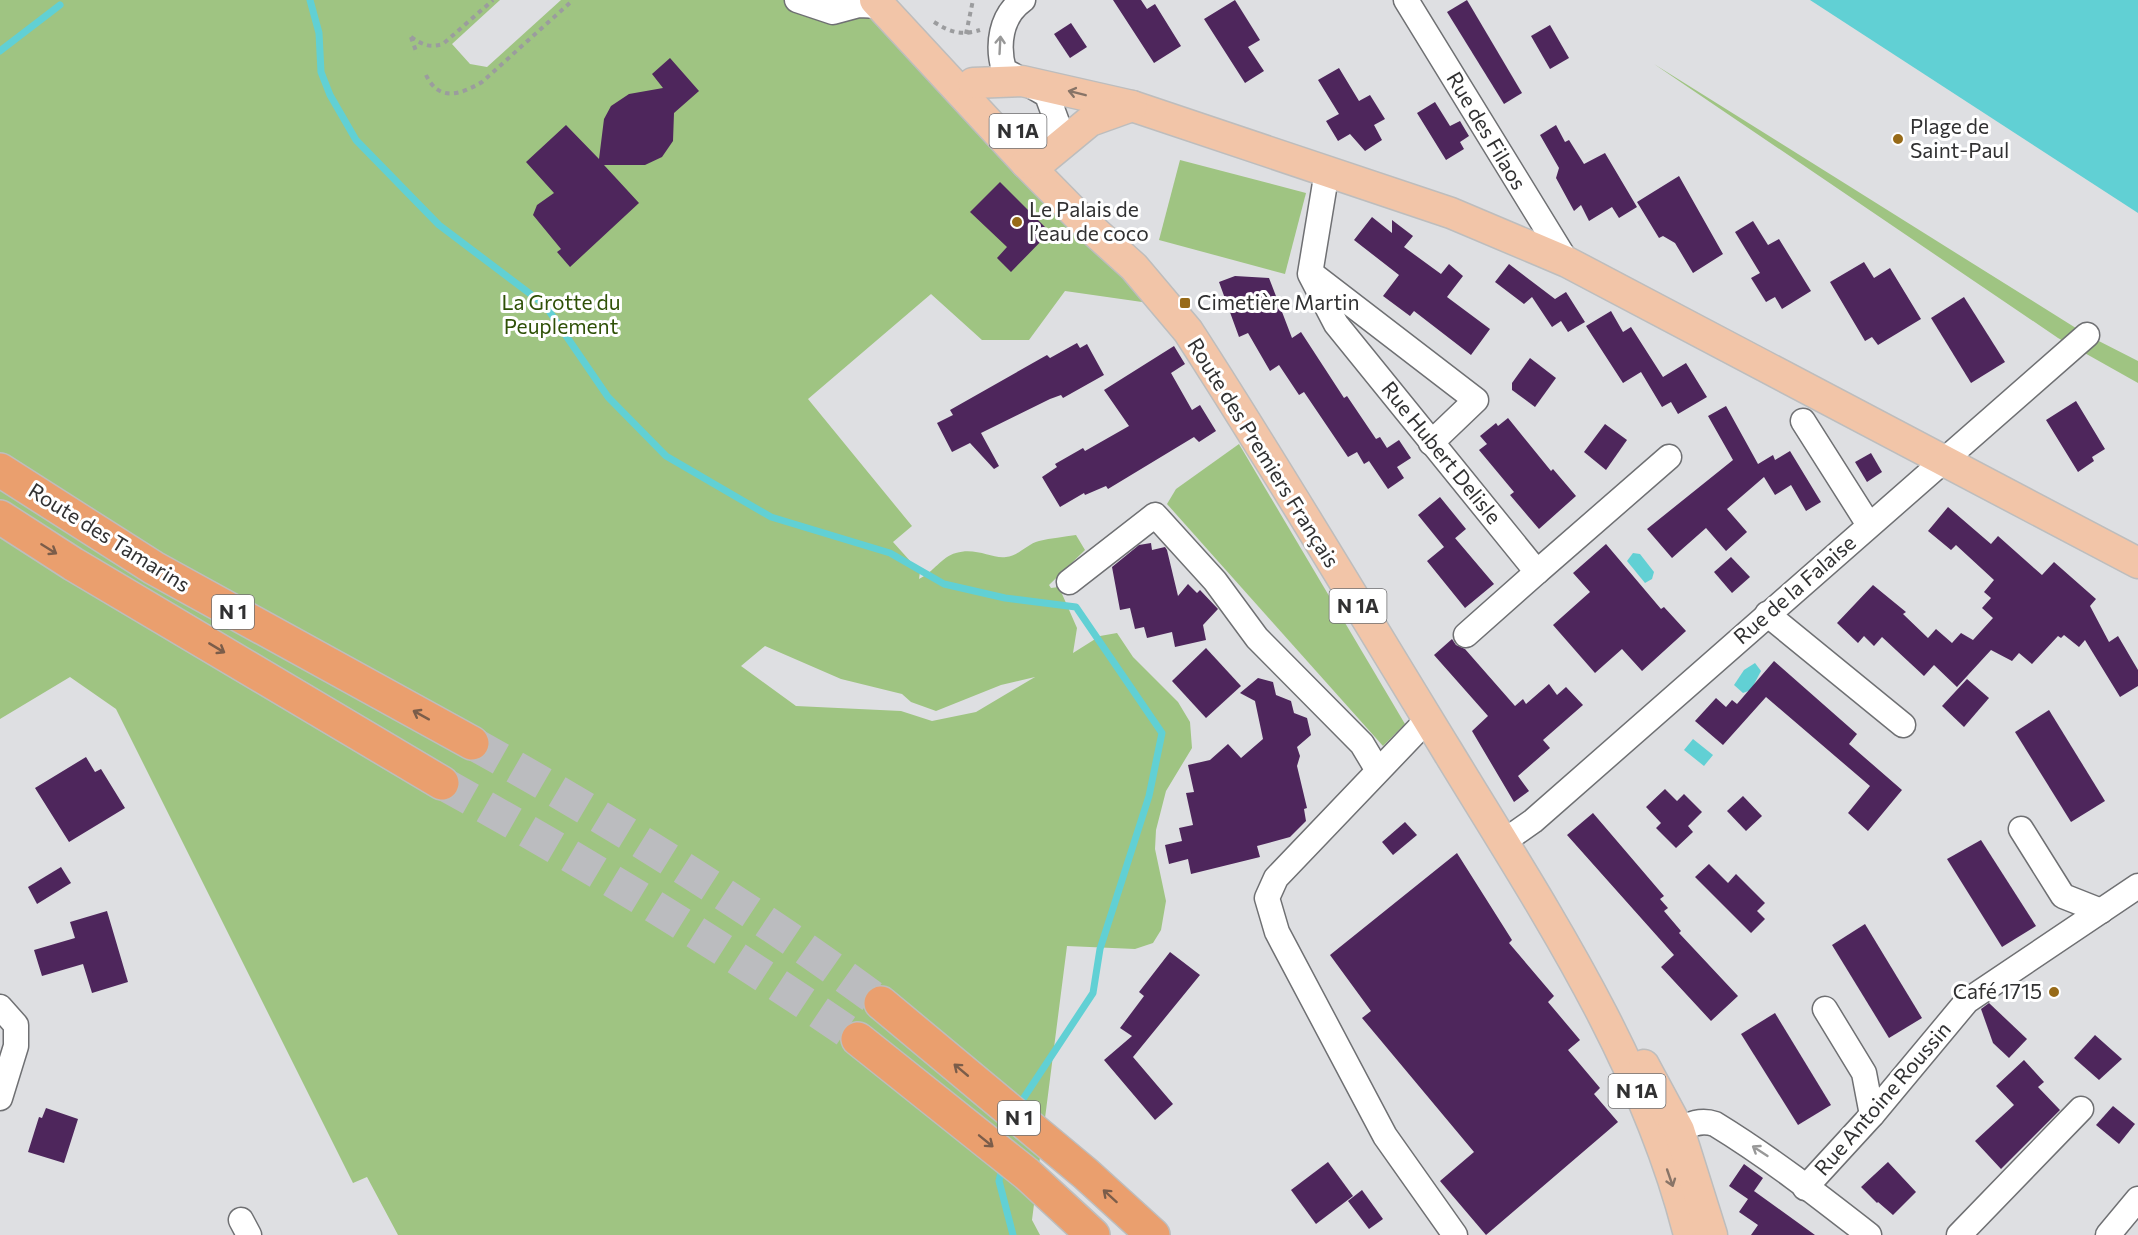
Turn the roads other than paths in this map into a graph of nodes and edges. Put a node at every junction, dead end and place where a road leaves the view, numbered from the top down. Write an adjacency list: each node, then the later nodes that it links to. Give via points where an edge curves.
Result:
1 (797, 0): 3 (street, via 833,12)
2 (1406, 0): 10 (street, Rue des Filaos)
3 (883, 2): 6 (main road, Route des Premiers Français / N 1A); 8 (main road, Route des Premiers Français / N 1A)
4 (1018, 6): 5 (street, one-way to 4, via 1004,70 999,53 999,38)
5 (1022, 81): 6 (main road); 7 (main road, one-way to 5); 8 (street, via 1047,95 1058,125)
6 (974, 83): 8 (main road, Route des Premiers Français / N 1A)
7 (1132, 106): 8 (main road, via 1090,121); 9 (main road)
8 (1043, 157): 25 (main road, Route des Premiers Français / N 1A, via 1097,216 1199,349)
9 (1327, 171): 10 (main road, via 1451,213); 11 (street)
10 (1567, 262): 16 (main road)
11 (1310, 274): 14 (street, Rue Hubert Delisle, via 1336,324); 14 (street, via 1476,400)
12 (2086, 335): 16 (street, Rue de la Falaise)
13 (1803, 421): 19 (street)
14 (1431, 443): 21 (street, Rue Hubert Delisle)
15 (1669, 457): 21 (street)
16 (1943, 459): 19 (street, Rue de la Falaise); 20 (main road)
17 (0, 470): 27 (highway, Route des Tamarins / N 1, one-way to 17, via 154,568)
18 (0, 518): 29 (highway, Route des Tamarins / N 1, one-way to 29)
19 (1869, 525): 23 (street, Rue de la Falaise)
20 (2138, 563)
21 (1537, 572): 24 (street)
22 (1069, 582): 28 (street, via 1155,515 1215,581 1257,638 1362,744)
23 (1767, 614): 26 (street); 31 (street, Rue de la Falaise, via 1533,821)
24 (1466, 635)
25 (1428, 719): 28 (street); 31 (main road, Route des Premiers Français / N 1A)
26 (1903, 725)
27 (472, 743)
28 (1377, 769): 48 (street, via 1276,878 1267,898 1277,932 1385,1136)
29 (442, 783)
30 (2021, 829): 33 (street)
31 (1503, 842): 45 (main road, Route des Premiers Français / N 1A, via 1570,953 1632,1077)
32 (2138, 886): 34 (street, Rue Antoine Roussin)
33 (2063, 896): 34 (street); 35 (street)
34 (2101, 911): 35 (street, Rue Antoine Roussin)
35 (2062, 937): 41 (street, Rue Antoine Roussin, via 1967,1001)
36 (881, 1003): 51 (highway, N 1, one-way to 36)
37 (0, 1006): 42 (street, via 16,1025 16,1046)
38 (1825, 1009): 40 (street)
39 (858, 1039): 50 (highway, N 1, one-way to 50, via 1027,1174)
40 (1864, 1073): 41 (street); 44 (street)
41 (1900, 1081): 44 (street, Rue Antoine Roussin)
42 (0, 1098)
43 (2081, 1109): 54 (street)
44 (1872, 1115): 46 (street, Rue Antoine Roussin)
45 (1670, 1138): 46 (street, one-way to 45, via 1765,1154 1715,1124 1686,1125); 52 (main road, Route des Premiers Français / N 1A, one-way to 52); 53 (main road, Route des Premiers Français / N 1A)
46 (1805, 1188): 49 (street)
47 (2138, 1199): 55 (street)
48 (1443, 1231)
49 (1856, 1231)
50 (1093, 1235)
51 (1153, 1235)
52 (1689, 1235)
53 (1712, 1235)
54 (1959, 1235)
55 (2108, 1235)

